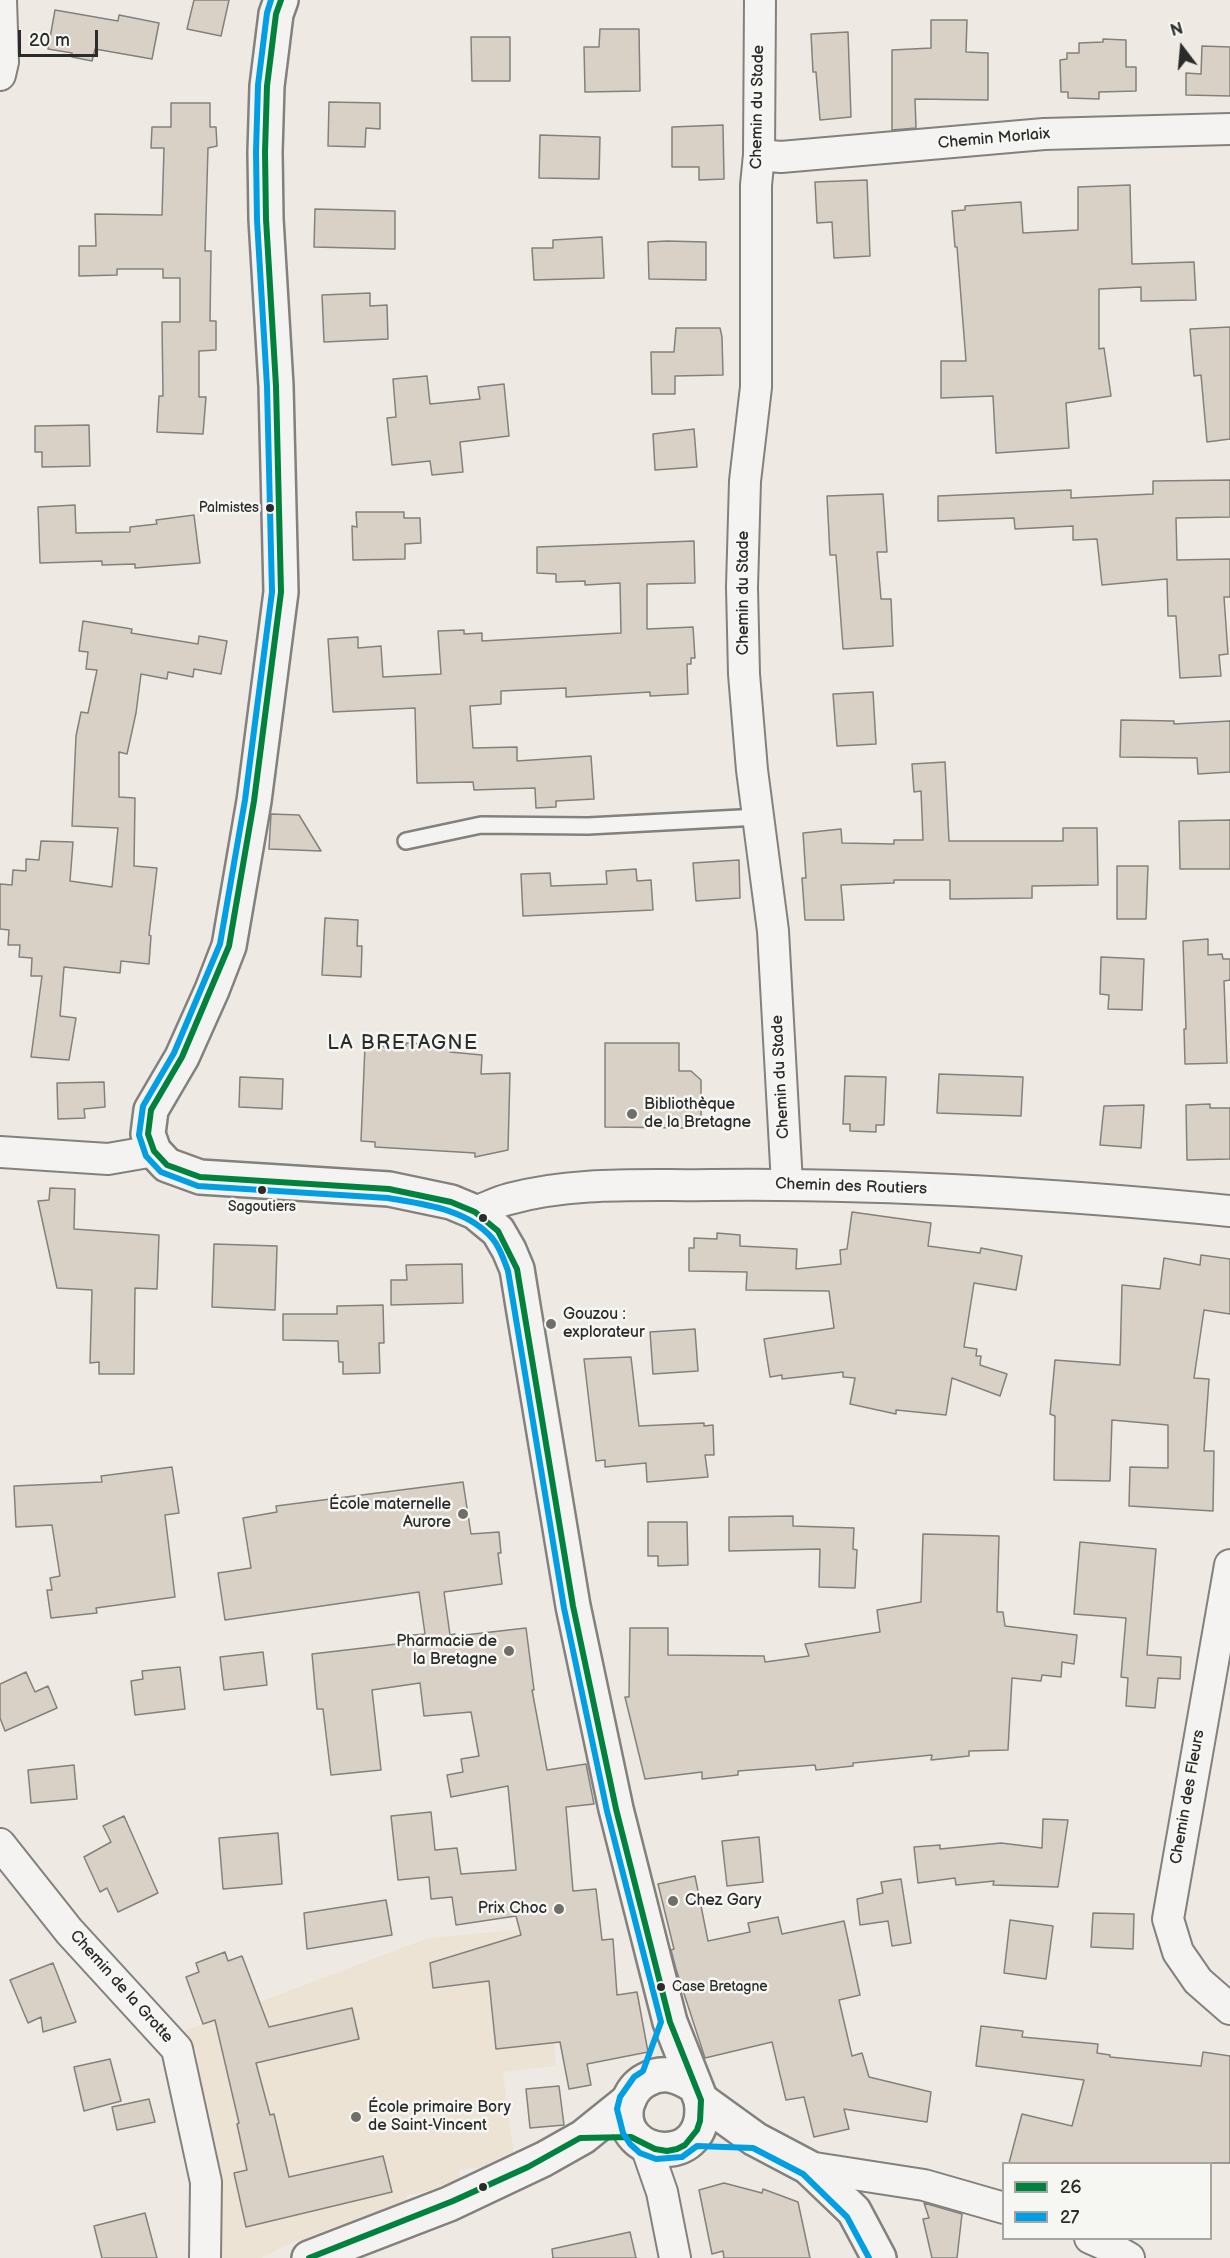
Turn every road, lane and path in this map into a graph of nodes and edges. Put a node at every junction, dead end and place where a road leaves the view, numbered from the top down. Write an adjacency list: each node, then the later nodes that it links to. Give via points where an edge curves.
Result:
1 (1, 0): 4 (street)
2 (281, 0): 9 (main road, via 267,86 265,152 281,592 254,801 229,946 182,1057 151,1110 148,1134)
3 (760, 0): 6 (street, Chemin du Stade)
4 (0, 75)
5 (1230, 129): 6 (street, Chemin Morlaix, via 1044,134 781,157)
6 (759, 155): 7 (street, Chemin du Stade, via 756,387 745,481 742,587 744,674)
7 (759, 817): 8 (lane, via 588,826 481,825); 11 (street, Chemin du Stade, via 773,931)
8 (406, 842)
9 (154, 1151): 10 (street, via 108,1159); 13 (main road, via 167,1165 200,1177 389,1189 452,1202)
10 (0, 1152)
11 (787, 1184): 12 (street, Chemin des Routiers, via 1077,1196); 13 (street, Chemin des Routiers, via 559,1190 509,1199)
12 (1230, 1211)
13 (475, 1212): 17 (main road, via 498,1231 517,1269 573,1606 616,1809)
14 (1230, 1565): 16 (street, Chemin des Fleurs, via 1168,1919 1178,1952 1198,1981)
15 (0, 1844): 28 (street, Chemin de la Grotte, via 69,1931 177,2049 206,2182)
16 (1230, 2009)
17 (670, 2022): 18 (main road); 19 (main road)
18 (639, 2088): 19 (main road, via 670,2075); 20 (main road); 22 (main road, via 626,2109 627,2120)
19 (697, 2092): 21 (main road); 23 (main road, via 702,2119)
20 (583, 2137): 22 (main road); 29 (main road, via 449,2204)
21 (755, 2139): 23 (main road); 24 (main road)
22 (641, 2142): 23 (main road, via 657,2150); 25 (street)
23 (687, 2142): 25 (street)
24 (808, 2167): 26 (street, via 924,2185); 31 (main road, via 854,2211)
25 (662, 2192): 30 (street)
26 (1002, 2207)
27 (1094, 2240): 32 (street)
28 (205, 2258)
29 (309, 2258)
30 (675, 2258)
31 (879, 2258)
32 (1129, 2258)

